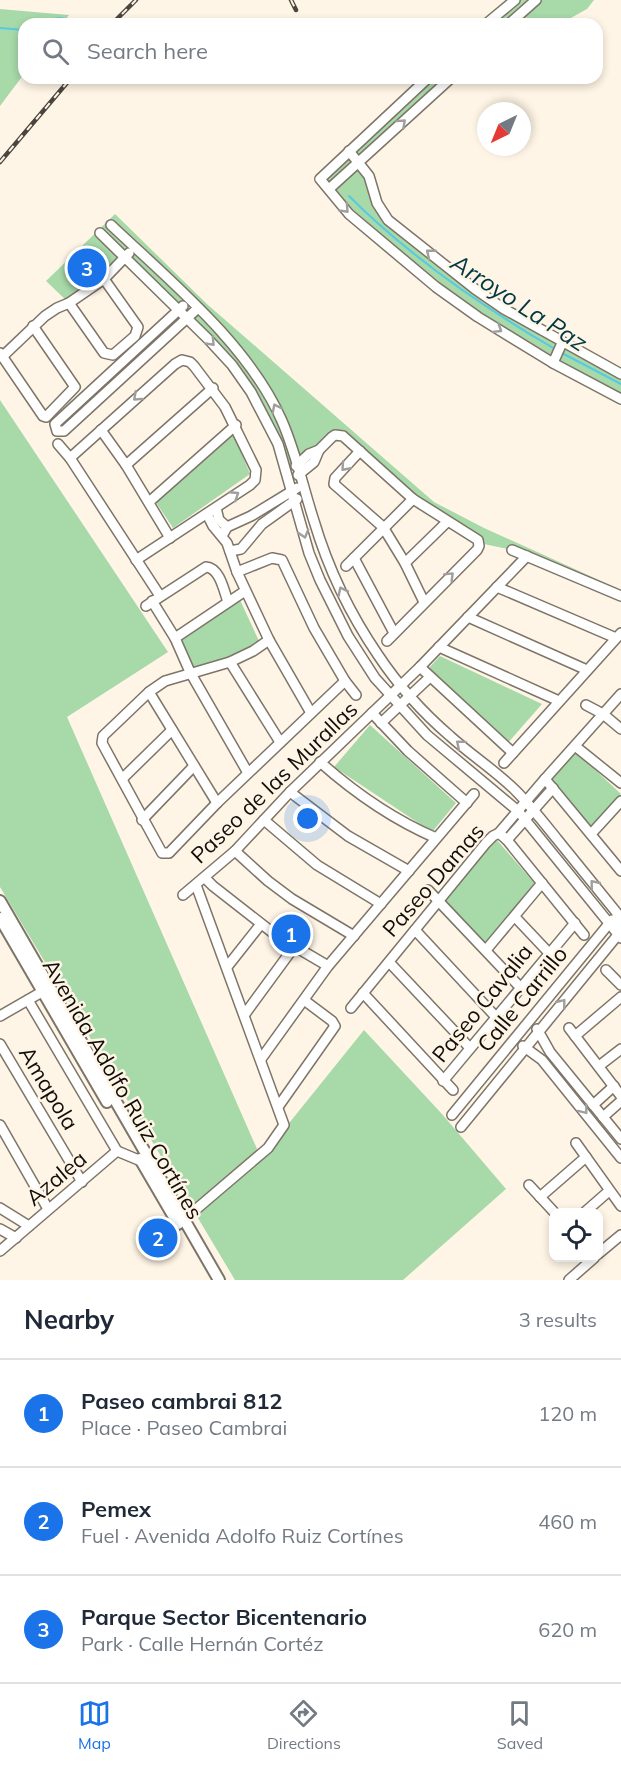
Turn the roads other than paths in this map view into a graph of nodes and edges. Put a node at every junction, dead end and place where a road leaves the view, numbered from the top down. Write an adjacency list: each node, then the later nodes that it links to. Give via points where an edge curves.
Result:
1 (515, 0): 3 (street)
2 (536, 0): 4 (street)
3 (493, 18)
4 (516, 18)
5 (422, 84): 7 (street)
6 (444, 84): 8 (street, one-way to 6)
7 (349, 151): 8 (street); 9 (street, via 320,179)
8 (359, 162): 9 (street); 21 (street, one-way to 8, via 475,289 388,220)
9 (329, 189): 23 (street, one-way to 23, via 349,214 436,287 495,328)
10 (111, 225): 12 (street)
11 (100, 232): 13 (street)
12 (135, 247): 13 (street); 15 (street)
13 (125, 257): 14 (street); 18 (street)
14 (104, 279): 16 (street); 16 (street, via 138,327 135,336 114,355 104,353)
15 (189, 300): 17 (street); 18 (street)
16 (69, 303): 20 (street, via 50,311)
17 (198, 308): 19 (street); 33 (street, one-way to 17, via 283,422 254,372)
18 (179, 310): 19 (street); 19 (street, via 55,424 57,431 64,431)
19 (187, 318): 34 (street, one-way to 34, via 250,391 278,444)
20 (33, 326): 22 (street); 22 (street, via 74,384 74,389 46,417)
21 (561, 345): 23 (street); 24 (street)
22 (1, 355)
23 (554, 361): 26 (street)
24 (621, 374)
25 (213, 388): 27 (street); 28 (street, one-way to 28, via 190,362 182,360); 32 (street)
26 (621, 399)
27 (236, 425): 37 (street); 38 (street, one-way to 27, via 253,483 256,475)
28 (101, 430): 31 (street); 32 (street)
29 (58, 444): 31 (street)
30 (360, 450): 33 (street, via 335,435 319,450 316,460); 36 (street); 41 (street, one-way to 41, via 333,482)
31 (70, 458): 49 (street)
32 (126, 465): 37 (street)
33 (299, 468): 34 (street); 35 (street)
34 (291, 487): 35 (street); 42 (street); 44 (street); 76 (street, one-way to 76, via 309,553 333,609)
35 (305, 488): 72 (street, one-way to 35, via 342,592 321,542)
36 (413, 499): 40 (street); 41 (street)
37 (149, 502): 43 (street)
38 (216, 508): 39 (street); 42 (street)
39 (207, 514): 42 (street, via 213,526); 43 (street)
40 (447, 522): 50 (street); 58 (street, one-way to 40, via 477,550 479,543 475,537)
41 (383, 527): 48 (street); 50 (street)
42 (225, 532): 46 (street)
43 (170, 538): 49 (street)
44 (241, 549): 46 (street); 52 (street)
45 (512, 550): 47 (street)
46 (230, 551): 52 (street)
47 (527, 556): 53 (street, Paseo de las Murallas); 55 (street)
48 (354, 558): 51 (street); 60 (street)
49 (136, 560): 56 (street)
50 (405, 563): 58 (street)
51 (346, 566)
52 (240, 574): 54 (street); 71 (street, via 272,558 282,560 314,628)
53 (497, 587): 59 (street, Paseo de las Murallas); 61 (street)
54 (245, 591): 57 (street); 63 (street)
55 (621, 596)
56 (153, 601): 57 (street, via 202,568 210,567 216,571); 62 (street)
57 (228, 602): 62 (street)
58 (424, 602): 60 (street)
59 (468, 617): 65 (street, Paseo de las Murallas); 68 (street)
60 (394, 633): 64 (street)
61 (619, 635): 68 (street)
62 (175, 638): 69 (street)
63 (269, 640): 66 (street); 81 (street)
64 (387, 641)
65 (439, 647): 67 (street, Paseo de las Murallas); 78 (street)
66 (230, 662): 69 (street); 87 (street)
67 (420, 667): 70 (street); 72 (street, Paseo de las Murallas)
68 (587, 670): 78 (street)
69 (190, 672): 73 (street); 93 (street)
70 (430, 677): 77 (street, Paseo de las Murallas); 89 (street)
71 (345, 681): 75 (street); 81 (street)
72 (400, 686): 76 (street, Paseo de las Murallas); 77 (street)
73 (149, 692): 86 (street); 94 (street, via 103,736 102,743)
74 (621, 694): 83 (street, Paseo Damas)
75 (356, 695)
76 (390, 696): 80 (street); 82 (street, Paseo de las Murallas)
77 (409, 696): 80 (street, Paseo de las Murallas); 100 (street, one-way to 77)
78 (559, 701): 89 (street)
79 (586, 705): 83 (street)
80 (399, 706): 84 (street, Paseo de las Murallas); 105 (street, via 439,746)
81 (311, 713): 87 (street)
82 (372, 713): 84 (street); 90 (street, Paseo de las Murallas)
83 (603, 714): 85 (street); 88 (street, Paseo Damas)
84 (381, 723): 103 (street)
85 (621, 729)
86 (172, 730): 92 (street); 94 (street)
87 (280, 742): 93 (street)
88 (575, 746): 95 (street, Paseo Damas); 96 (street)
89 (513, 753): 91 (street)
90 (320, 762): 98 (street, Paseo de las Murallas); 111 (street, via 363,798)
91 (504, 763)
92 (194, 766): 102 (street); 107 (street)
93 (248, 773): 102 (street)
94 (122, 779): 107 (street)
95 (545, 779): 97 (street); 100 (street, Paseo Damas)
96 (621, 783)
97 (553, 788): 104 (street, Paseo Damas); 110 (street)
98 (290, 792): 108 (street, Paseo de las Murallas); 115 (street, via 348,836)
99 (474, 794): 103 (street)
100 (526, 801): 104 (street); 105 (street, Paseo Damas)
101 (621, 801): 110 (street)
102 (217, 803): 107 (street, via 169,853 159,852)
103 (467, 803): 111 (street)
104 (534, 810): 106 (street, Paseo Damas); 124 (street, one-way to 104)
105 (518, 811): 106 (street); 109 (street, Paseo Damas)
106 (525, 819): 112 (street, Paseo Damas); 129 (street)
107 (142, 820)
108 (264, 820): 113 (street, Paseo de las Murallas); 123 (street, via 317,865)
109 (499, 833): 112 (street); 121 (street, Paseo Damas)
110 (591, 834): 114 (street)
111 (436, 838): 115 (street)
112 (507, 840): 117 (street)
113 (235, 851): 116 (street, Paseo de las Murallas); 133 (street, via 292,899)
114 (620, 868)
115 (409, 871): 123 (street)
116 (205, 878): 118 (street, Paseo de las Murallas); 128 (street)
117 (542, 883): 125 (street); 127 (street)
118 (196, 885): 120 (street, Paseo de las Murallas); 139 (street)
119 (428, 890): 121 (street)
120 (183, 895)
121 (438, 900): 130 (street, Paseo Damas); 135 (street)
122 (0, 901): 143 (main road)
123 (381, 904): 133 (street)
124 (619, 911): 129 (street, Calle Carrillo); 131 (street)
125 (515, 917): 135 (street); 136 (street)
126 (0, 918): 143 (main road, Avenida Adolfo Ruiz Cortínes)
127 (575, 923): 132 (street); 136 (street, Paseo Cavalia)
128 (261, 924): 134 (street); 139 (street)
129 (609, 924): 131 (street); 152 (street, Calle Carrillo)
130 (415, 930): 137 (street, Paseo Damas); 151 (street)
131 (620, 934): 153 (street, Calle Carrillo, one-way to 131)
132 (584, 935)
133 (354, 936): 138 (street)
134 (294, 947): 138 (street); 149 (street)
135 (486, 950): 142 (street)
136 (549, 953): 142 (street, Paseo Cavalia)
137 (389, 962): 144 (street, Paseo Damas); 156 (street)
138 (328, 966): 147 (street)
139 (227, 967): 149 (street)
140 (606, 970): 141 (street)
141 (621, 985)
142 (520, 987): 151 (street, Paseo Cavalia)
143 (47, 989): 146 (street); 179 (main road, Avenida Adolfo Ruiz Cortínes); 189 (main road)
144 (363, 993): 148 (street, Paseo Damas); 162 (street)
145 (621, 997): 160 (street, via 572,1032)
146 (28, 1000): 150 (street); 176 (street)
147 (304, 1000): 159 (street); 169 (street, via 335,1026)
148 (351, 1008)
149 (245, 1014): 159 (street)
150 (0, 1016)
151 (496, 1017): 156 (street, Paseo Cavalia)
152 (529, 1021): 153 (street); 154 (street, Calle Carrillo)
153 (539, 1031): 157 (street, Calle Carrillo); 161 (street)
154 (514, 1039): 157 (street); 170 (street, Calle Carrillo)
155 (0, 1044): 180 (street, Amapola)
156 (470, 1048): 162 (street, Paseo Cavalia)
157 (525, 1048): 163 (street); 173 (street, Calle Carrillo)
158 (621, 1049): 160 (street)
159 (261, 1059): 169 (street)
160 (598, 1066): 164 (street)
161 (571, 1077): 163 (street); 168 (street)
162 (443, 1081): 165 (street)
163 (562, 1083): 178 (street, one-way to 178)
164 (614, 1086): 166 (street); 168 (street)
165 (453, 1090)
166 (621, 1095)
167 (621, 1101): 171 (street)
168 (593, 1105): 171 (street)
169 (278, 1107): 189 (street, via 284,1125 268,1148)
170 (452, 1114)
171 (603, 1117): 174 (street)
172 (0, 1125): 188 (street)
173 (461, 1127)
174 (621, 1139)
175 (576, 1143): 177 (street)
176 (117, 1151): 179 (street, Azalea); 180 (street, Azalea)
177 (586, 1157): 182 (street); 183 (street)
178 (621, 1158)
179 (141, 1161): 189 (main road, Avenida Adolfo Ruiz Cortínes)
180 (82, 1182): 188 (street, Azalea)
181 (529, 1185): 183 (street)
182 (609, 1191): 184 (street); 187 (street)
183 (540, 1197): 186 (street)
184 (621, 1206)
185 (0, 1208): 190 (street)
186 (550, 1208)
187 (590, 1208)
188 (48, 1209): 190 (street, Azalea)
189 (181, 1222): 197 (main road, Avenida Adolfo Ruiz Cortínes); 198 (main road)
190 (29, 1226): 193 (street, Azalea)
191 (0, 1228): 193 (street)
192 (621, 1235): 194 (street)
193 (16, 1238): 195 (street, Azalea)
194 (603, 1250)
195 (0, 1251)
196 (589, 1262): 199 (street)
197 (212, 1280)
198 (219, 1280)
199 (569, 1280)

